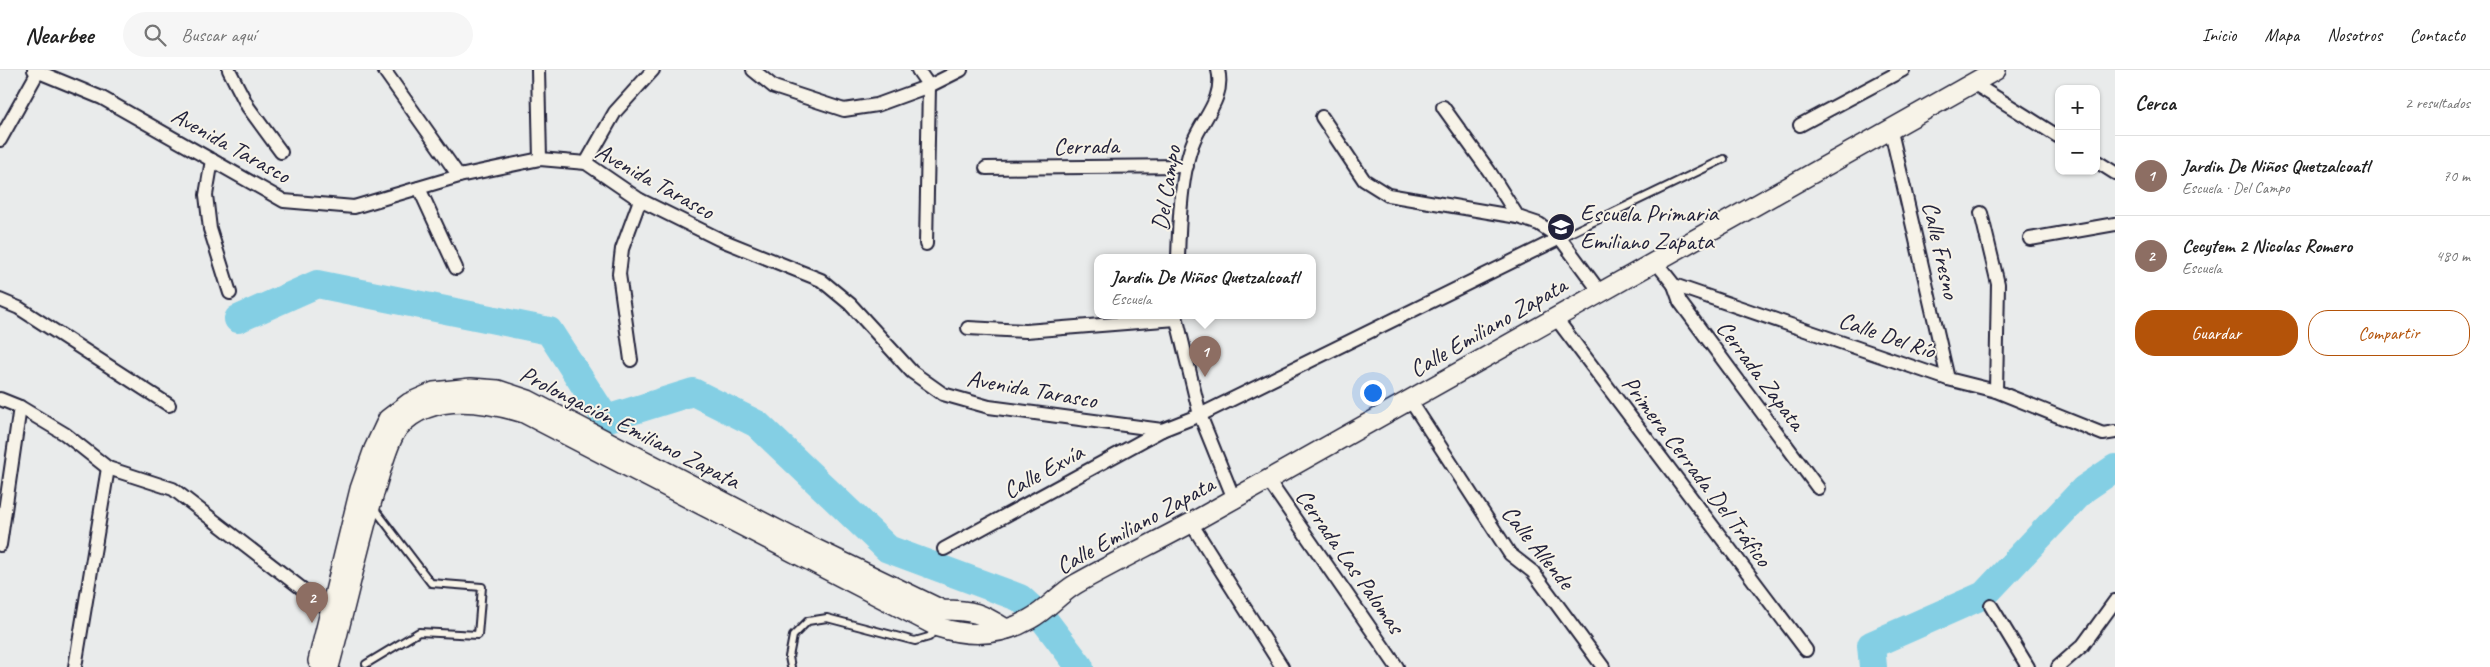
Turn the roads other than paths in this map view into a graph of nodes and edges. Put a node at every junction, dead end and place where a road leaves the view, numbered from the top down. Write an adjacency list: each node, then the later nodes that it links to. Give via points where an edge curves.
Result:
1 (37, 70): 19 (street); 23 (street, Avenida Tarasco, via 102,98)
2 (229, 70): 20 (street, via 248,107)
3 (384, 70): 29 (street)
4 (538, 70): 21 (street)
5 (653, 70): 24 (street, via 615,112)
6 (753, 70): 13 (street, via 774,87 844,110 878,105)
7 (918, 70): 13 (street)
8 (961, 70): 13 (street)
9 (1218, 70): 26 (street, Del Campo, via 1221,81 1215,102 1194,141)
10 (1903, 70): 16 (street)
11 (1996, 70): 12 (main road, Calle Emiliano Zapata)
12 (1973, 83): 17 (main road, Calle Emiliano Zapata); 18 (street)
13 (930, 86): 37 (street)
14 (1443, 107): 33 (street)
15 (1322, 117): 33 (street, via 1364,180 1388,195)
16 (1800, 125)
17 (1891, 131): 39 (main road, Calle Emiliano Zapata); 50 (street, Calle Fresno)
18 (2055, 135)
19 (0, 140)
20 (281, 152)
21 (540, 159): 24 (street, Avenida Tarasco); 29 (street, Avenida Tarasco)
22 (1724, 159): 35 (lane)
23 (212, 160): 30 (street, Avenida Tarasco, via 284,200 354,207); 43 (street, via 206,195 210,229)
24 (586, 163): 31 (street, Avenida Tarasco)
25 (2100, 164): 28 (street)
26 (1187, 166): 27 (street, Cerrada); 38 (street, Del Campo)
27 (986, 168)
28 (2115, 173)
29 (460, 176): 30 (street, Avenida Tarasco)
30 (419, 188): 40 (street)
31 (640, 200): 49 (street, via 622,249 619,274); 57 (street, Avenida Tarasco, via 719,240 821,280 850,304 912,372 943,394 989,407)
32 (1981, 213): 51 (street, via 1998,284)
33 (1518, 217): 35 (street, via 1539,224)
34 (2115, 224): 36 (street)
35 (1560, 238): 42 (street); 56 (street, Avenida Tarasco)
36 (2030, 239)
37 (926, 244)
38 (1178, 254)
39 (1655, 261): 41 (street); 42 (main road, Calle Emiliano Zapata)
40 (456, 268)
41 (1674, 286): 50 (street, Calle Del Río); 61 (street, Cerrada Zapata, via 1680,302)
42 (1600, 292): 45 (main road, Calle Emiliano Zapata)
43 (230, 293)
44 (0, 300): 54 (street, via 19,308)
45 (1555, 317): 53 (main road, Calle Emiliano Zapata); 71 (street, Primera Cerrada Del Tráfico)
46 (1165, 319): 48 (street, via 1026,332)
47 (1176, 319): 56 (street)
48 (968, 328)
49 (632, 360)
50 (1948, 379): 51 (street, Calle Del Río)
51 (1996, 391): 58 (street, Calle Del Río, via 2103,434)
52 (0, 399): 55 (street)
53 (1410, 400): 60 (main road, Calle Emiliano Zapata); 79 (street, Calle Allende, via 1510,554 1533,572)
54 (169, 405)
55 (20, 407): 59 (street, via 65,434); 65 (street)
56 (1200, 415): 57 (street, Avenida Tarasco); 63 (street)
57 (1162, 430): 66 (street, Calle Exvía)
58 (2115, 432)
59 (108, 468): 69 (street, via 173,490); 73 (street)
60 (1268, 480): 63 (main road, Calle Emiliano Zapata); 78 (street, Cerrada Las Palomas)
61 (1818, 488)
62 (366, 496): 69 (main road, Prolongación Emiliano Zapata); 70 (main road, Prolongación Emiliano Zapata, via 374,448 388,419 409,403 434,392 471,388 498,390 528,400 797,540); 72 (lane, via 431,584 482,587 478,635 418,632)
63 (1234, 498): 64 (main road, Calle Emiliano Zapata)
64 (1190, 523): 70 (main road, Calle Emiliano Zapata, via 1075,585 1031,619 1006,629 982,614 963,610); 77 (street)
65 (0, 545)
66 (944, 549)
67 (2115, 601): 81 (street, via 2083,645)
68 (1991, 606): 80 (street)
69 (336, 615): 74 (main road, Prolongación Emiliano Zapata); 75 (main road, Prolongación Emiliano Zapata)
70 (940, 619): 76 (lane, via 929,637 915,641 827,618 808,621 793,636 789,657)
71 (1806, 650)
72 (366, 664)
73 (74, 667)
74 (316, 667)
75 (330, 667)
76 (791, 667)
77 (1282, 667)
78 (1397, 667)
79 (1603, 667)
80 (2028, 667)
81 (2058, 667)

